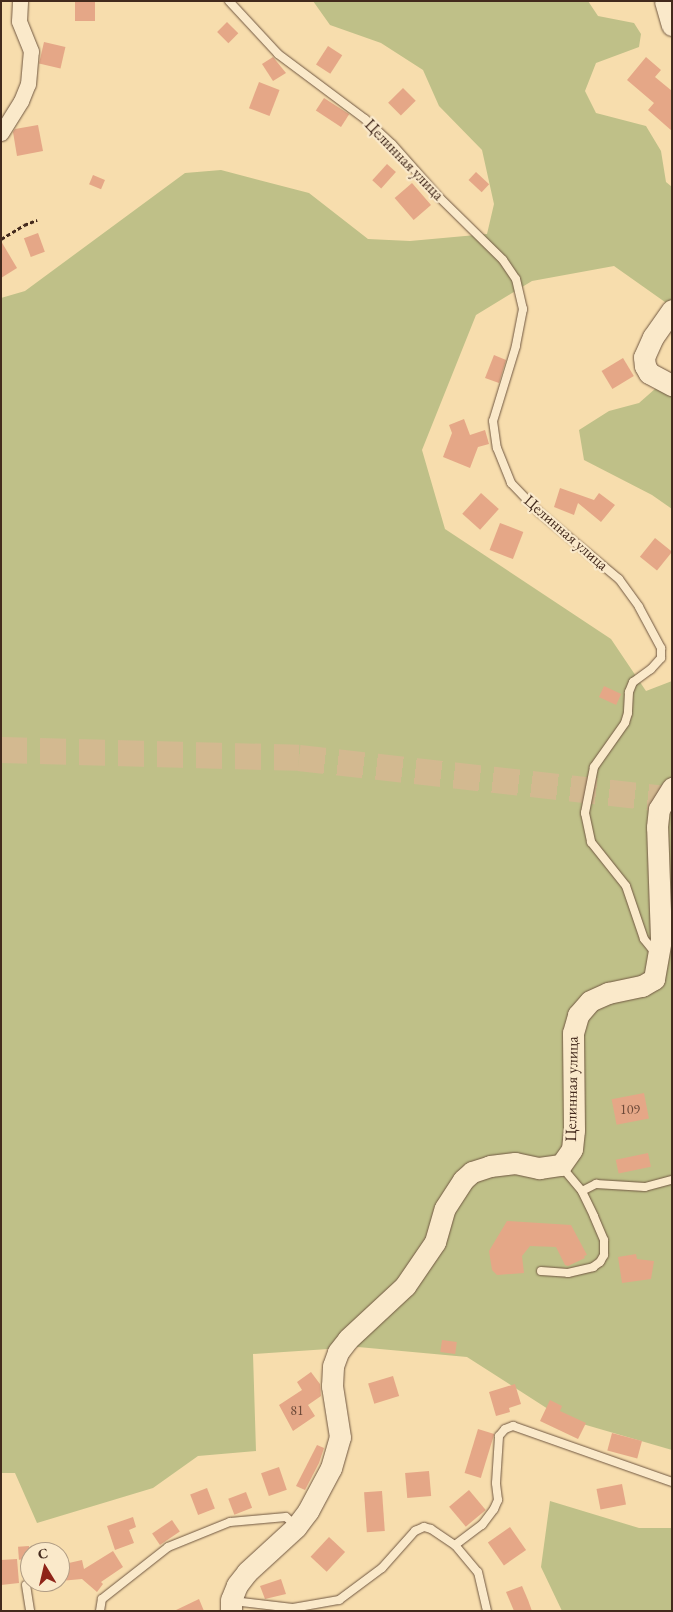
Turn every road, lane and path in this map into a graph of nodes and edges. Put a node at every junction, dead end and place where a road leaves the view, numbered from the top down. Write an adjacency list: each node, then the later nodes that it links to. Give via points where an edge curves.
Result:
1 (20, 1): 5 (street, via 19,21 31,51 28,84)
2 (229, 1): 11 (lane, Целинная улица, via 278,54 365,119 392,144 440,198 503,260 516,279 523,309 516,346 493,421 497,448 511,483 564,535 619,578 639,606 661,648 661,658 633,682 625,723 594,767 585,813 592,842 626,886 644,940)
3 (665, 1): 4 (street)
4 (672, 26)
5 (1, 133)
6 (38, 220): 7 (path)
7 (1, 239)
8 (672, 310): 9 (street, via 653,337 644,357 649,372)
9 (672, 385)
10 (672, 788): 11 (street, Целинная улица, via 659,809 657,827)
11 (659, 956): 12 (street, Целинная улица, via 654,979 650,983 608,993 590,1001 578,1014 572,1033 572,1148)
12 (561, 1165): 14 (lane); 17 (street, Целинная улица, via 539,1168 515,1163 490,1166 472,1172 463,1180 445,1208 435,1242 405,1286 338,1352 332,1386 340,1437 331,1468)
13 (672, 1180): 14 (lane, via 645,1187 596,1184)
14 (582, 1191): 15 (lane, via 604,1240 604,1255 593,1267 568,1273)
15 (541, 1271)
16 (672, 1482): 18 (lane, via 513,1426 499,1436 498,1500 494,1509 482,1524)
17 (296, 1527): 20 (street, Целинная улица, via 247,1572 237,1585); 23 (lane, via 286,1517 230,1522 168,1547 102,1599)
18 (455, 1545): 20 (lane, via 424,1527 415,1531 382,1568 339,1600 293,1608); 21 (lane, via 478,1572)
19 (27, 1592): 22 (lane)
20 (231, 1606)
21 (488, 1610)
22 (30, 1611)
23 (100, 1611)

